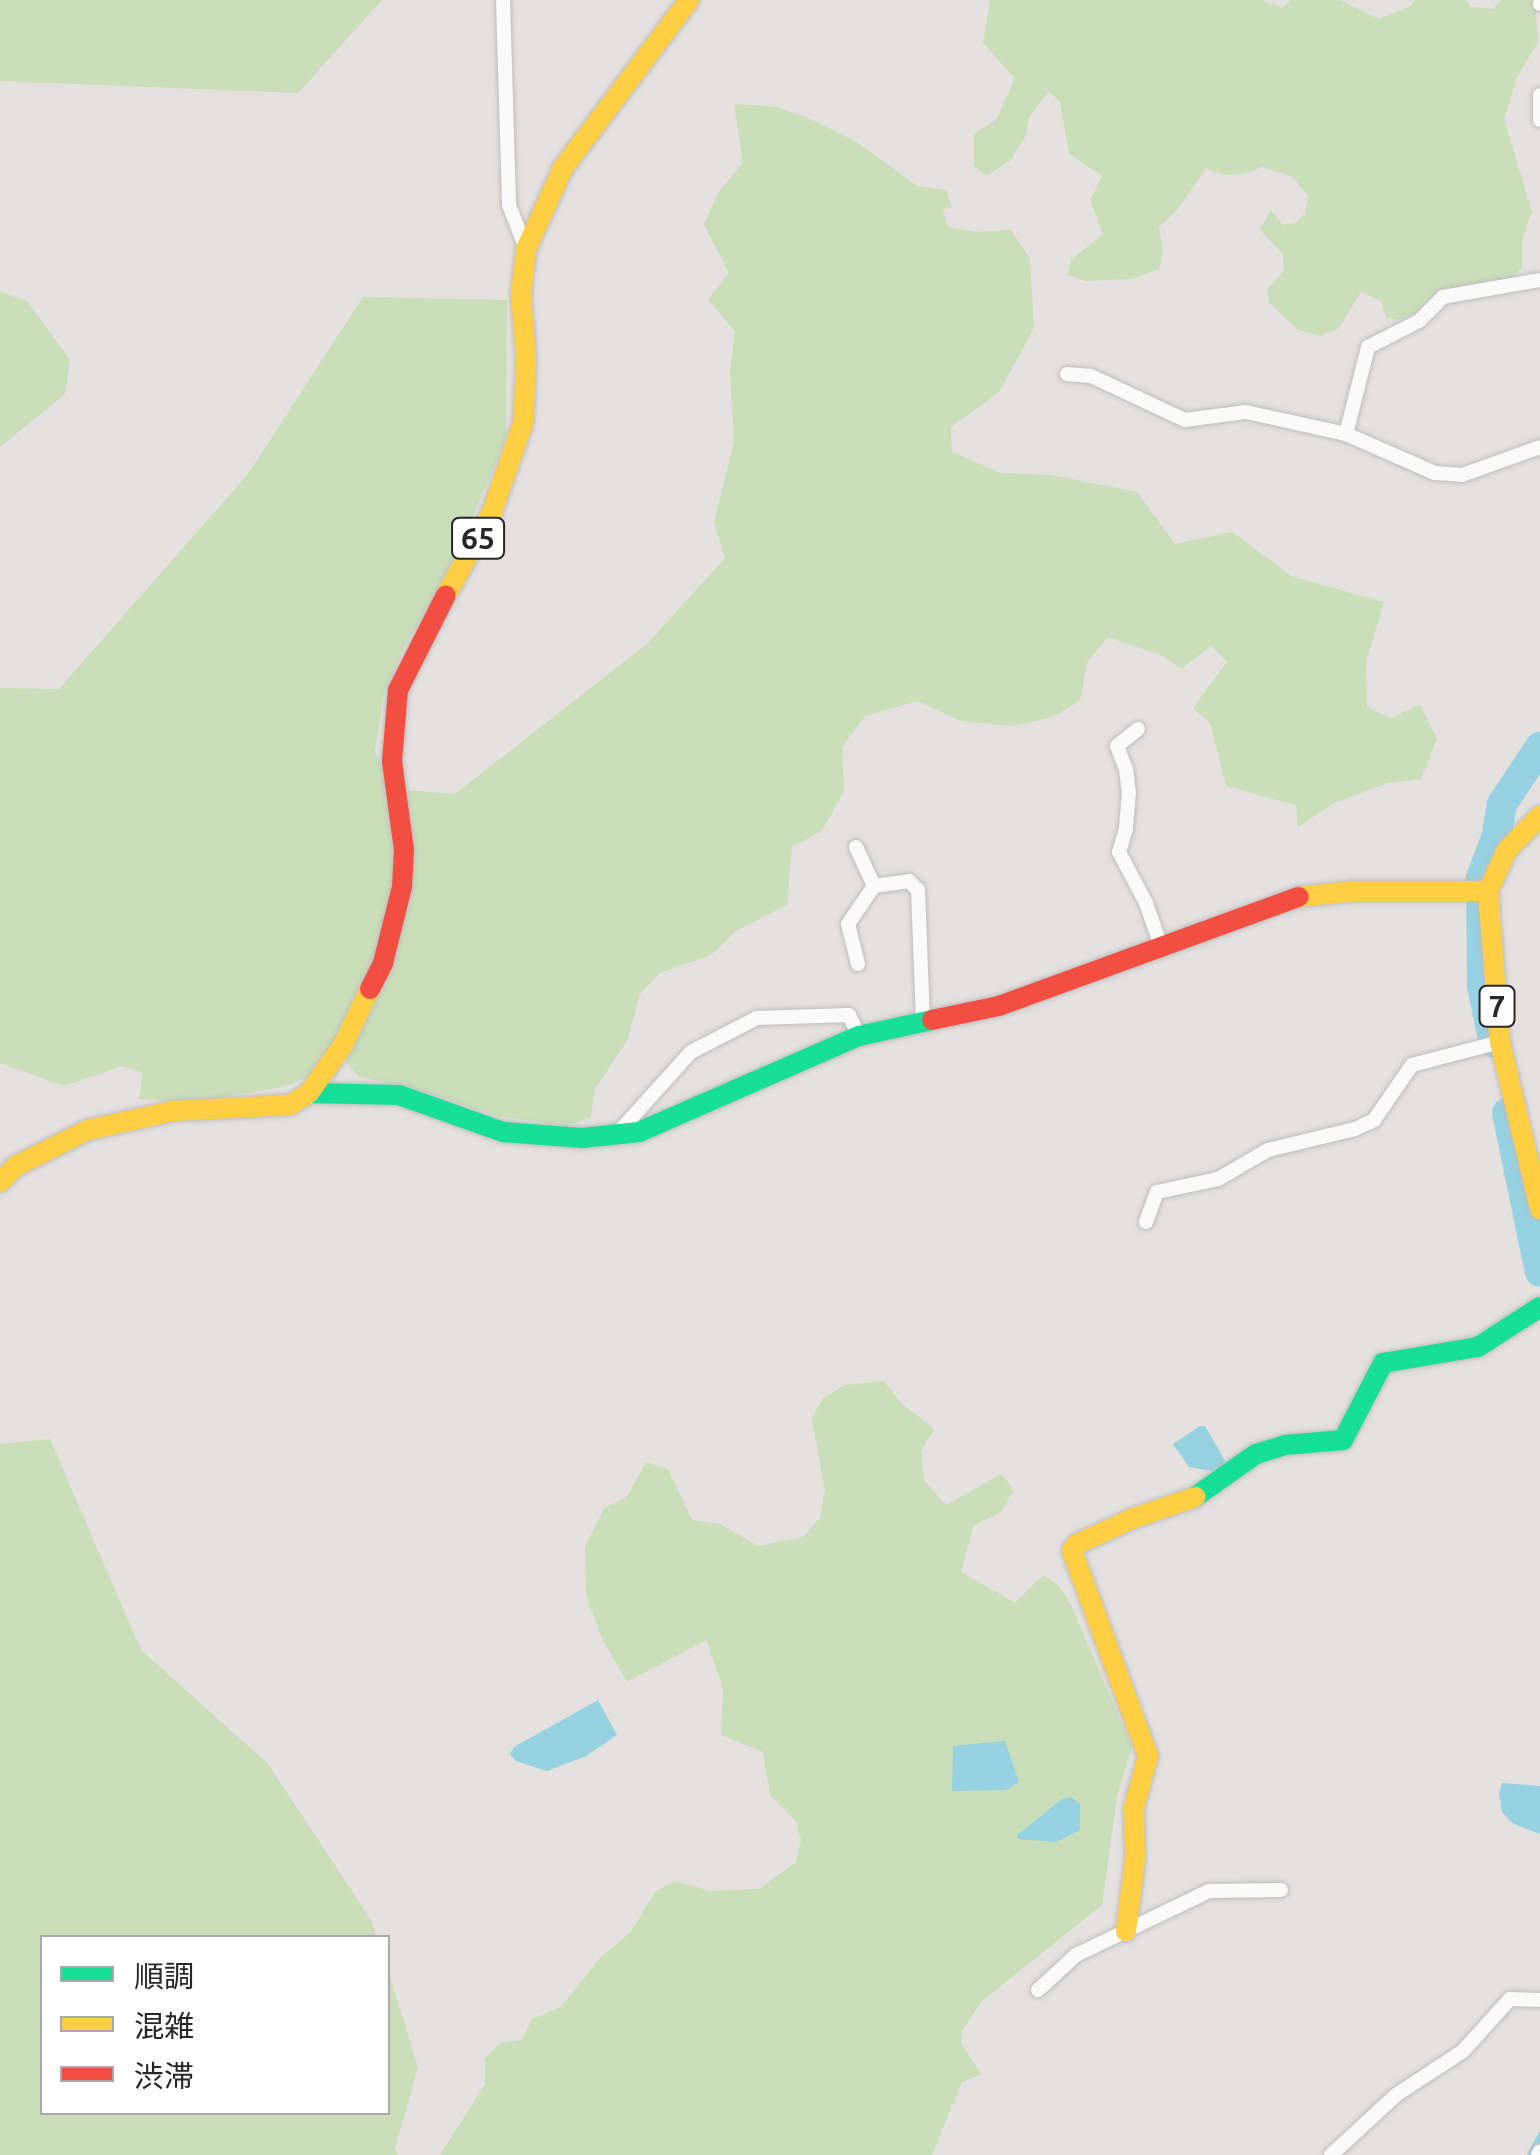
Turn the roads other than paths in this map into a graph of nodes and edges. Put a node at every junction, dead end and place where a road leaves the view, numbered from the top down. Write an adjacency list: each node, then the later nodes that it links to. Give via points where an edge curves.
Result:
1 (503, 0): 5 (street, via 510,205)
2 (689, 0): 5 (street, 65, via 563,168)
3 (1540, 96): 4 (street)
4 (1540, 120)
5 (526, 250): 20 (street, 65, via 523,422 492,512 398,690 392,760 404,850 395,924 343,1045)
6 (1540, 280): 8 (street, via 1443,297 1420,320 1368,348)
7 (1068, 374): 8 (street, via 1091,376 1185,420 1246,412)
8 (1346, 434): 9 (street, via 1435,473 1462,475)
9 (1540, 447)
10 (1138, 729): 15 (street, via 1116,746 1128,792 1119,852)
11 (1540, 816): 14 (street)
12 (856, 847): 13 (street)
13 (874, 886): 16 (street, via 848,924); 17 (street, via 909,882 918,890)
14 (1478, 890): 15 (street, via 1290,898); 19 (street, 7)
15 (1160, 946): 17 (street, via 999,1006)
16 (858, 964)
17 (923, 1020): 18 (street)
18 (859, 1036): 21 (street, via 666,1123); 21 (street, via 849,1015 758,1018 691,1052)
19 (1500, 1042): 23 (street, 7); 24 (street, via 1412,1065 1374,1120 1355,1129 1268,1150 1218,1179 1157,1192)
20 (310, 1093): 21 (street, via 399,1096 503,1132); 22 (street, via 290,1105 173,1111 88,1130 16,1166)
21 (616, 1135)
22 (0, 1182)
23 (1540, 1210)
24 (1146, 1222)
25 (1540, 1307): 27 (street, via 1478,1347 1382,1363 1344,1440 1256,1454 1186,1503 1134,1518 1072,1552 1148,1756 1134,1807)
26 (1281, 1890): 27 (street, via 1209,1892)
27 (1126, 1931): 28 (street, via 1076,1956)
28 (1038, 1990)
29 (1540, 2000): 30 (street, via 1510,1999 1463,2050 1365,2120)
30 (1331, 2155)

